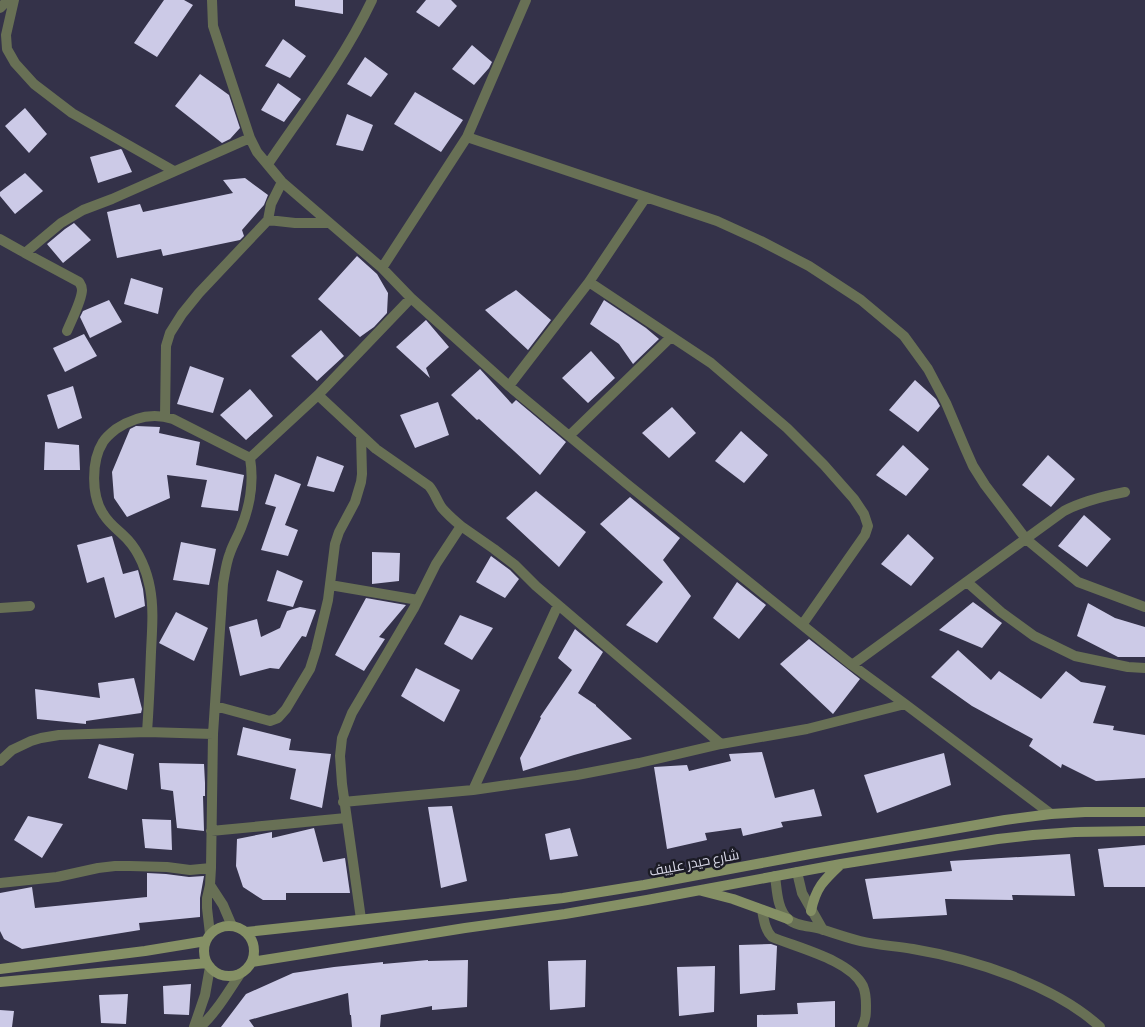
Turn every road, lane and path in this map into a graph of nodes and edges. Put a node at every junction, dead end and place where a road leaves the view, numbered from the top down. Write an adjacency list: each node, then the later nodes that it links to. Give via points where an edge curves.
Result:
1 (8, 0): 6 (street)
2 (14, 0): 10 (street, via 6,35 7,49 34,84 72,113)
3 (212, 0): 8 (street, via 214,26)
4 (372, 0): 9 (street, via 341,56)
5 (526, 0): 7 (street)
6 (0, 8)
7 (467, 137): 12 (street); 17 (street)
8 (250, 138): 9 (street); 10 (street)
9 (268, 164): 11 (street)
10 (174, 171): 16 (street, via 83,210)
11 (282, 182): 13 (street, via 271,204); 14 (street)
12 (646, 197): 18 (street); 30 (street, via 717,221 762,241 809,266 891,324 928,369 973,466)
13 (268, 220): 14 (street); 24 (street, via 199,293 170,333 166,346)
14 (329, 223): 17 (street)
15 (0, 239): 16 (street)
16 (24, 253): 20 (street, via 82,286)
17 (382, 268): 19 (street)
18 (589, 282): 21 (street); 22 (street)
19 (411, 298): 22 (street); 23 (street)
20 (67, 331)
21 (671, 337): 26 (street); 38 (street, via 711,363 786,428 824,465 864,514 868,526 865,535)
22 (509, 386): 26 (street)
23 (318, 395): 25 (street); 27 (street)
24 (165, 416): 27 (street); 43 (street, via 153,415 130,421 110,434 98,451 95,475 98,504 104,516 138,553 149,585 153,612)
25 (361, 435): 29 (street, via 429,486 449,516); 32 (street, via 361,482 335,544)
26 (569, 436): 38 (street)
27 (250, 458): 42 (street, via 252,482 246,515 230,552 224,577)
28 (1125, 492): 30 (street, via 1078,504)
29 (461, 526): 33 (street, via 436,564); 34 (street, via 515,565)
30 (1026, 539): 31 (street); 36 (street, via 1078,582)
31 (967, 582): 39 (street); 40 (street, via 1034,636 1075,656)
32 (330, 585): 33 (street); 42 (street, via 310,669 278,718 270,721)
33 (418, 600): 48 (street, via 346,726 340,756)
34 (558, 605): 45 (street); 47 (street)
35 (30, 606): 37 (street)
36 (1145, 607)
37 (0, 608)
38 (802, 625): 39 (street)
39 (852, 665): 41 (street)
40 (1145, 668)
41 (905, 704): 45 (street, via 807,729); 50 (street)
42 (215, 706): 44 (street)
43 (147, 732): 44 (street); 46 (street, via 41,738 12,750)
44 (213, 734): 53 (street)
45 (721, 744): 47 (street, via 577,775)
46 (0, 761)
47 (472, 790): 48 (street)
48 (344, 802): 51 (street)
49 (1145, 812): 50 (main road, شارع حيدر علييف)
50 (1051, 814): 64 (main road, شارع حيدر علييف, via 572,897)
51 (346, 818): 53 (street); 64 (street)
52 (1145, 831): 54 (main road, شارع حيدر علييف, via 1033,835)
53 (211, 832): 55 (street)
54 (841, 864): 56 (main road, شارع حيدر علييف); 62 (main road, via 818,888)
55 (211, 868): 58 (street, via 114,866 57,878); 59 (street)
56 (797, 872): 57 (main road, شارع حيدر علييف); 62 (street)
57 (776, 876): 60 (main road, شارع حيدر علييف); 63 (street, via 780,908)
58 (0, 883)
59 (210, 884): 65 (street); 68 (street)
60 (699, 890): 61 (main road); 69 (main road, شارع حيدر علييف)
61 (762, 910): 63 (main road); 76 (street, via 768,934 772,937 850,970 863,986 866,1020)
62 (811, 911): 66 (street)
63 (788, 919): 66 (street)
64 (361, 920): 67 (main road, شارع حيدر علييف)
65 (232, 926): 67 (main road); 68 (main road, via 218,928)
66 (824, 930): 77 (street, via 862,942 972,962 1044,990)
67 (246, 932): 69 (main road, via 253,943)
68 (208, 938): 70 (main road, via 204,951); 71 (main road, via 146,951)
69 (252, 962): 72 (main road)
70 (208, 965): 72 (main road, via 224,976); 73 (main road); 74 (street, via 205,995)
71 (0, 969)
72 (240, 974): 75 (street)
73 (0, 982)
74 (194, 1027)
75 (200, 1027)
76 (862, 1027)
77 (1100, 1027)

